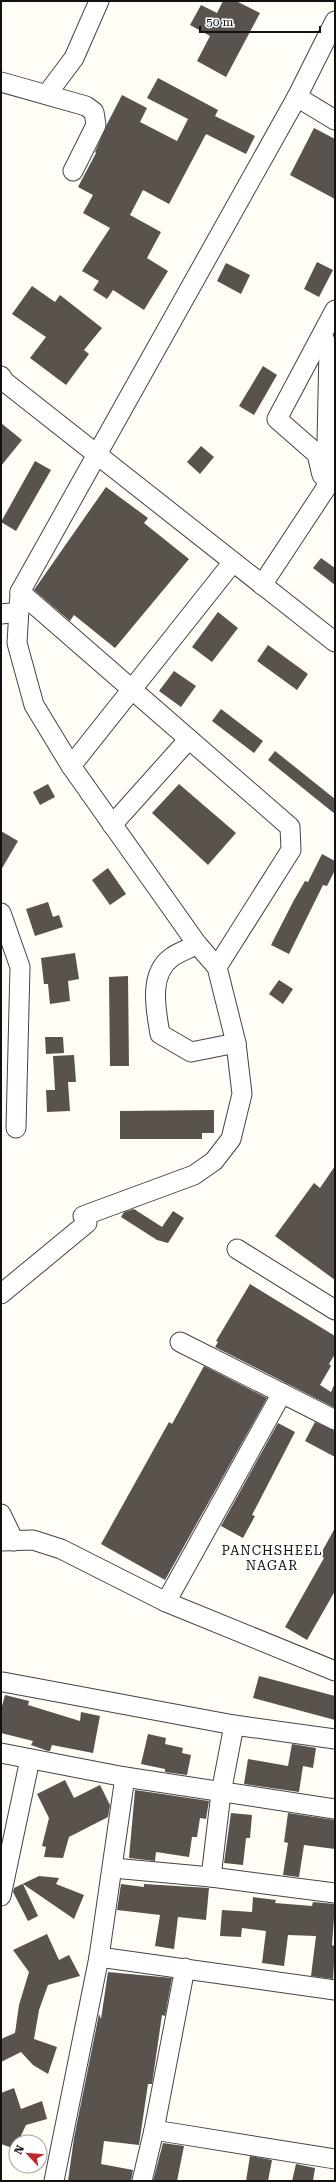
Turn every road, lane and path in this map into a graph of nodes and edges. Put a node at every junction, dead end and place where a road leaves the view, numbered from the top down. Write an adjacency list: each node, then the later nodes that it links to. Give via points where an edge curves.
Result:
1 (99, 1): 4 (street, via 74,58)
2 (335, 21): 5 (street)
3 (1, 82): 4 (street)
4 (47, 94): 7 (street, via 86,106 94,112 96,125)
5 (297, 97): 6 (street); 11 (street)
6 (335, 120)
7 (73, 171)
8 (335, 310): 9 (street)
9 (329, 345): 12 (street); 12 (street, via 277,418 317,454)
10 (2, 380): 11 (street)
11 (98, 454): 13 (street); 15 (street)
12 (330, 490): 14 (street)
13 (233, 562): 14 (street); 18 (street)
14 (262, 585): 17 (street)
15 (20, 592): 16 (street); 18 (street)
16 (10, 613): 20 (street, via 34,705)
17 (335, 642)
18 (131, 690): 19 (street); 20 (street)
19 (189, 739): 21 (street); 24 (street, via 290,827 291,850)
20 (71, 766): 21 (street)
21 (112, 825): 23 (street)
22 (1, 913): 26 (street, via 20,967)
23 (197, 944): 24 (street); 25 (street, via 171,958 159,974 155,1003 160,1034 190,1052)
24 (217, 967): 25 (street)
25 (236, 1043): 28 (street, via 242,1094 231,1140 214,1162 194,1175 85,1220)
26 (16, 1128)
27 (237, 1250): 29 (street)
28 (1, 1294)
29 (335, 1310)
30 (180, 1342): 31 (street)
31 (282, 1393): 32 (street); 35 (street)
32 (335, 1420)
33 (1, 1514): 34 (street)
34 (8, 1541): 35 (street, via 33,1540 61,1549)
35 (166, 1602): 36 (street)
36 (335, 1671)
37 (3, 1682): 38 (street)
38 (234, 1725): 39 (street); 43 (street)
39 (335, 1739)
40 (1, 1753): 41 (street)
41 (30, 1759): 42 (street); 48 (street)
42 (125, 1777): 43 (street); 45 (street)
43 (221, 1793): 44 (street); 46 (street)
44 (335, 1809)
45 (113, 1868): 46 (street); 49 (street)
46 (211, 1877): 47 (street)
47 (335, 1893)
48 (1, 1896)
49 (99, 1958): 50 (street); 54 (street)
50 (185, 1968): 51 (street); 52 (street)
51 (335, 1990)
52 (154, 2130): 53 (street); 55 (street)
53 (335, 2160)
54 (54, 2181)
55 (142, 2181)

